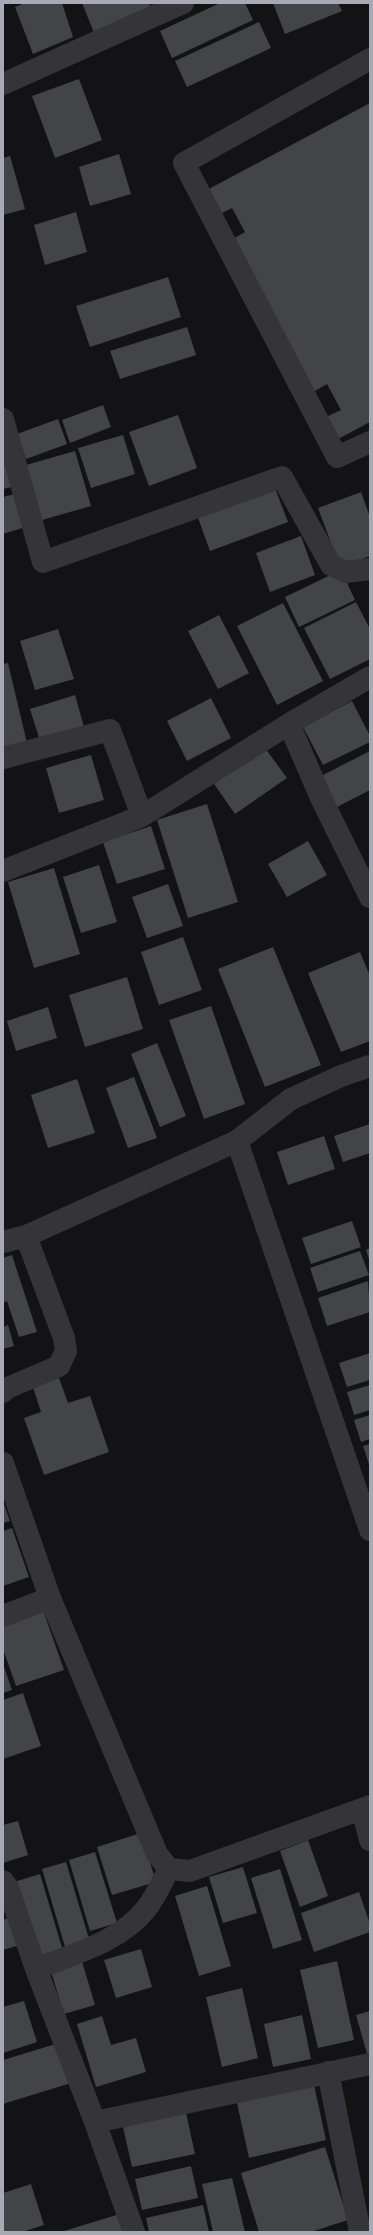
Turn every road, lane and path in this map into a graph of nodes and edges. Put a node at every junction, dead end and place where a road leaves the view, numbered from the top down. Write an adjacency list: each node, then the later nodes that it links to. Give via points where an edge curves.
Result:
1 (183, 3): 3 (street)
2 (370, 59): 5 (street, via 184,163 337,457)
3 (3, 84)
4 (3, 419): 6 (street, via 43,562 282,477 331,565 346,572)
5 (370, 442)
6 (370, 569)
7 (370, 677): 8 (street)
8 (289, 724): 10 (street); 12 (street, via 322,800)
9 (3, 758): 10 (street, via 110,730)
10 (142, 816): 11 (street)
11 (3, 872)
12 (370, 897)
13 (370, 1066): 14 (street, via 291,1099)
14 (237, 1141): 15 (street); 19 (street)
15 (26, 1236): 16 (street); 17 (street, via 64,1338 66,1351 59,1366)
16 (3, 1242)
17 (3, 1392)
18 (3, 1463): 20 (street)
19 (370, 1530)
20 (50, 1598): 21 (street); 24 (street, via 157,1854)
21 (3, 1616)
22 (366, 1808): 23 (street); 24 (street, via 190,1871)
23 (370, 1840)
24 (169, 1869): 26 (street, via 147,1909 130,1926 112,1937)
25 (3, 1881): 26 (street, via 8,1888)
26 (36, 1969): 29 (street)
27 (370, 2064): 28 (street)
28 (328, 2072): 29 (street); 31 (street)
29 (95, 2122): 30 (street)
30 (134, 2232)
31 (360, 2232)

